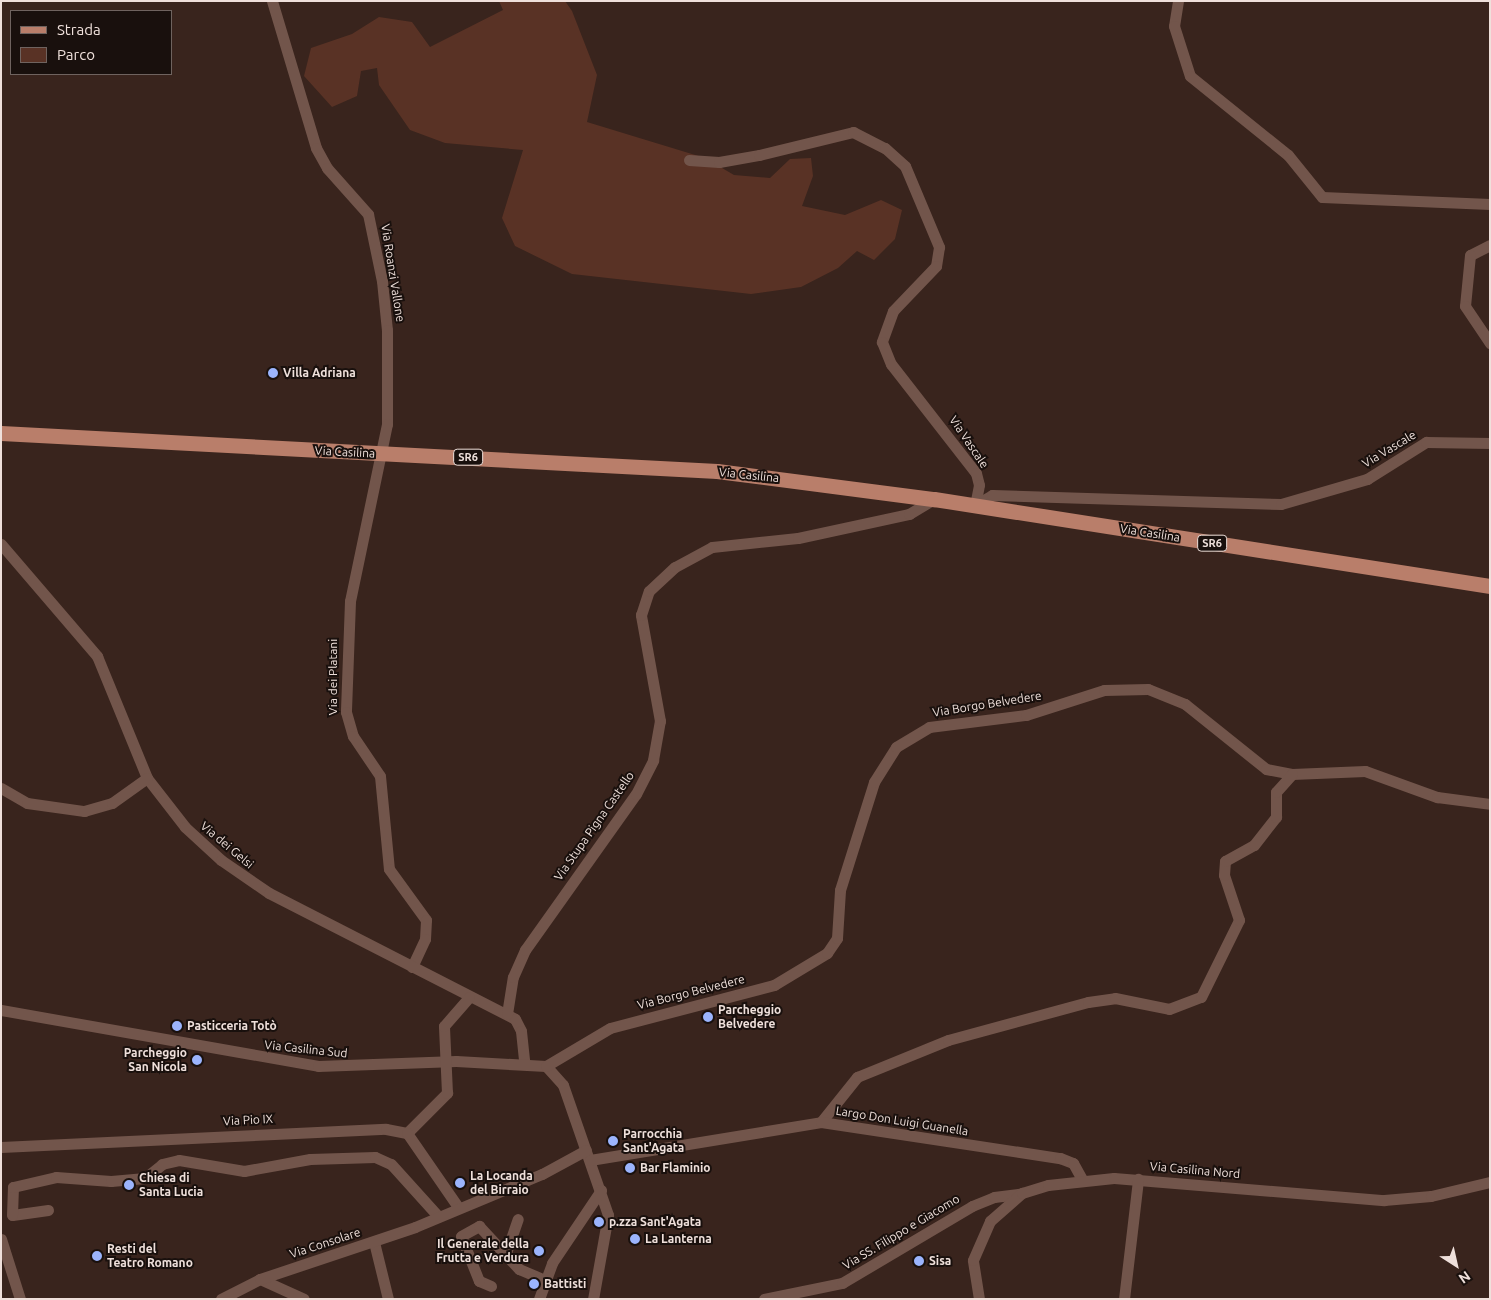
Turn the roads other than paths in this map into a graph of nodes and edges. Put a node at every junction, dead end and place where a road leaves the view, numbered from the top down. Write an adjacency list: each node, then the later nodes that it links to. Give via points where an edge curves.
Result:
1 (272, 1): 9 (street, Via Roanzi Vallone, via 321,160 364,207 372,222 388,330 389,401)
2 (1178, 1): 4 (street, via 1174,26 1190,76 1288,155 1322,197)
3 (689, 160): 11 (street, Via Vascale, via 719,162 853,132 885,148 905,166 939,248 936,266 893,311 882,342 891,364 976,473 979,485)
4 (1490, 204)
5 (1490, 245): 6 (street, via 1470,255 1465,306)
6 (1490, 344)
7 (1, 433): 9 (main road, Via Casilina / SR6)
8 (1490, 443): 11 (street, Via Vascale, via 1426,442 1366,479 1281,504 992,495)
9 (383, 454): 10 (main road, Via Casilina / SR6, via 717,471); 18 (street, Via dei Platani, via 350,601 346,712 353,736 378,771 389,869 426,920 425,940)
10 (934, 499): 11 (main road, Via Casilina / SR6); 21 (street, Via Stupa Pigna Castello, via 904,515 791,539 712,547 676,567 649,591 642,615 660,721 654,760 636,794 525,950 513,978)
11 (975, 505): 13 (main road, Via Casilina / SR6)
12 (1, 544): 15 (street, Via dei Gelsi, via 100,660)
13 (1490, 586)
14 (1292, 774): 17 (street, Via Borgo Belvedere, via 1365,771 1437,797); 24 (street, Via Borgo Belvedere, via 1261,767 1185,704 1141,688 1104,690 1032,713 921,730 893,750 874,782 840,890 837,938 827,953 774,985 610,1028); 25 (street, via 1276,792 1276,817 1254,845 1225,861 1224,875 1239,920 1201,997 1169,1009 1115,998 1088,1002 948,1040 857,1077)
15 (147, 778): 16 (street, via 112,803 84,811 27,803); 18 (street, Via dei Gelsi, via 185,827 245,878)
16 (1, 788)
17 (1490, 804)
18 (412, 967): 19 (street, Via dei Gelsi)
19 (469, 997): 21 (street, Via dei Gelsi); 22 (street, via 444,1026)
20 (1, 1010): 22 (street, Via Casilina Sud, via 310,1065)
21 (508, 1014): 23 (street, via 520,1026)
22 (446, 1061): 23 (street, Via Casilina Sud); 26 (street, via 447,1093)
23 (524, 1062): 24 (street, Via Casilina Sud)
24 (546, 1066): 28 (street, via 560,1080)
25 (821, 1122): 28 (street, Largo Don Luigi Guanella); 30 (street, Largo Don Luigi Guanella, via 1060,1158 1073,1163)
26 (407, 1133): 27 (street, Via Pio IX, via 360,1128); 34 (street)
27 (1, 1147)
28 (588, 1155): 32 (street); 34 (street, Largo Don Luigi Guanella)
29 (1138, 1179): 30 (street, Via Casilina Nord); 31 (street, Via Casilina Nord, via 1384,1200 1431,1196); 54 (street)
30 (1082, 1180): 33 (street, Via Casilina Nord)
31 (1490, 1182)
32 (601, 1190): 44 (street); 51 (street, via 609,1224)
33 (1022, 1193): 52 (street, Via SS. Filippo e Giacomo, via 994,1197 972,1206 842,1283); 53 (street, Via Casilina Nord, via 990,1221 980,1239 974,1260)
34 (458, 1207): 37 (street, Via Consolare)
35 (48, 1210): 36 (street)
36 (7, 1216): 37 (street, via 13,1187 21,1182 63,1177 141,1179 162,1164 179,1160 238,1171 310,1159 375,1157 392,1164)
37 (438, 1216): 40 (street, Via Consolare)
38 (518, 1219): 41 (street)
39 (1, 1239): 42 (street)
40 (374, 1242): 43 (street, Via Consolare); 49 (street)
41 (505, 1256): 44 (street, via 519,1269); 45 (street, via 479,1226 462,1236 479,1281)
42 (4, 1257): 46 (street)
43 (260, 1279): 47 (street, Via Consolare); 48 (street)
44 (545, 1280): 50 (street)
45 (491, 1286)
46 (20, 1299)
47 (221, 1299)
48 (304, 1299)
49 (388, 1299)
50 (539, 1299)
51 (593, 1299)
52 (764, 1299)
53 (979, 1299)
54 (1124, 1299)

